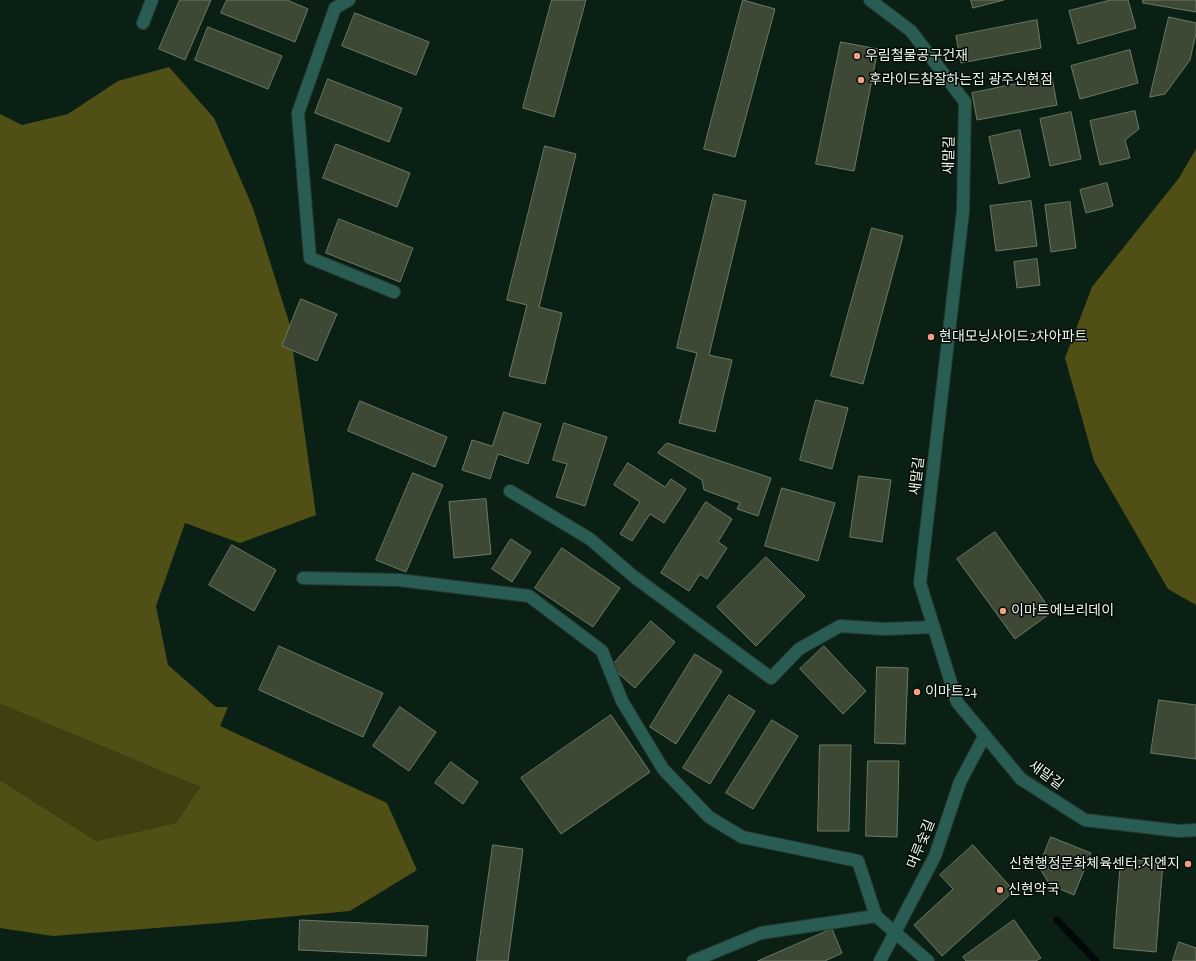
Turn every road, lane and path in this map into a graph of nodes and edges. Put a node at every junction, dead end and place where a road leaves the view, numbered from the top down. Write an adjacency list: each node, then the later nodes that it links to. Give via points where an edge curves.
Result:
1 (152, 0): 4 (street)
2 (349, 0): 5 (street, via 335,8 298,113 310,258)
3 (870, 0): 8 (street, 새말길, via 911,31 965,102 963,211 920,584)
4 (143, 23)
5 (394, 292)
6 (510, 491): 8 (street, via 590,539 633,576 770,678 800,649 840,626 885,629)
7 (303, 578): 11 (street, via 399,580 529,596 602,652 622,701 663,769 709,818 742,837 858,861)
8 (934, 627): 9 (street, 새말길, via 957,702)
9 (985, 735): 10 (street, 새말길, via 1021,778 1086,820 1179,831); 12 (street, 머루숯길, via 960,782 935,856)
10 (1196, 830)
11 (876, 916): 12 (street); 13 (street, via 761,933)
12 (895, 934): 14 (street, 머루숯길); 15 (street)
13 (693, 961)
14 (880, 961)
15 (928, 961)

